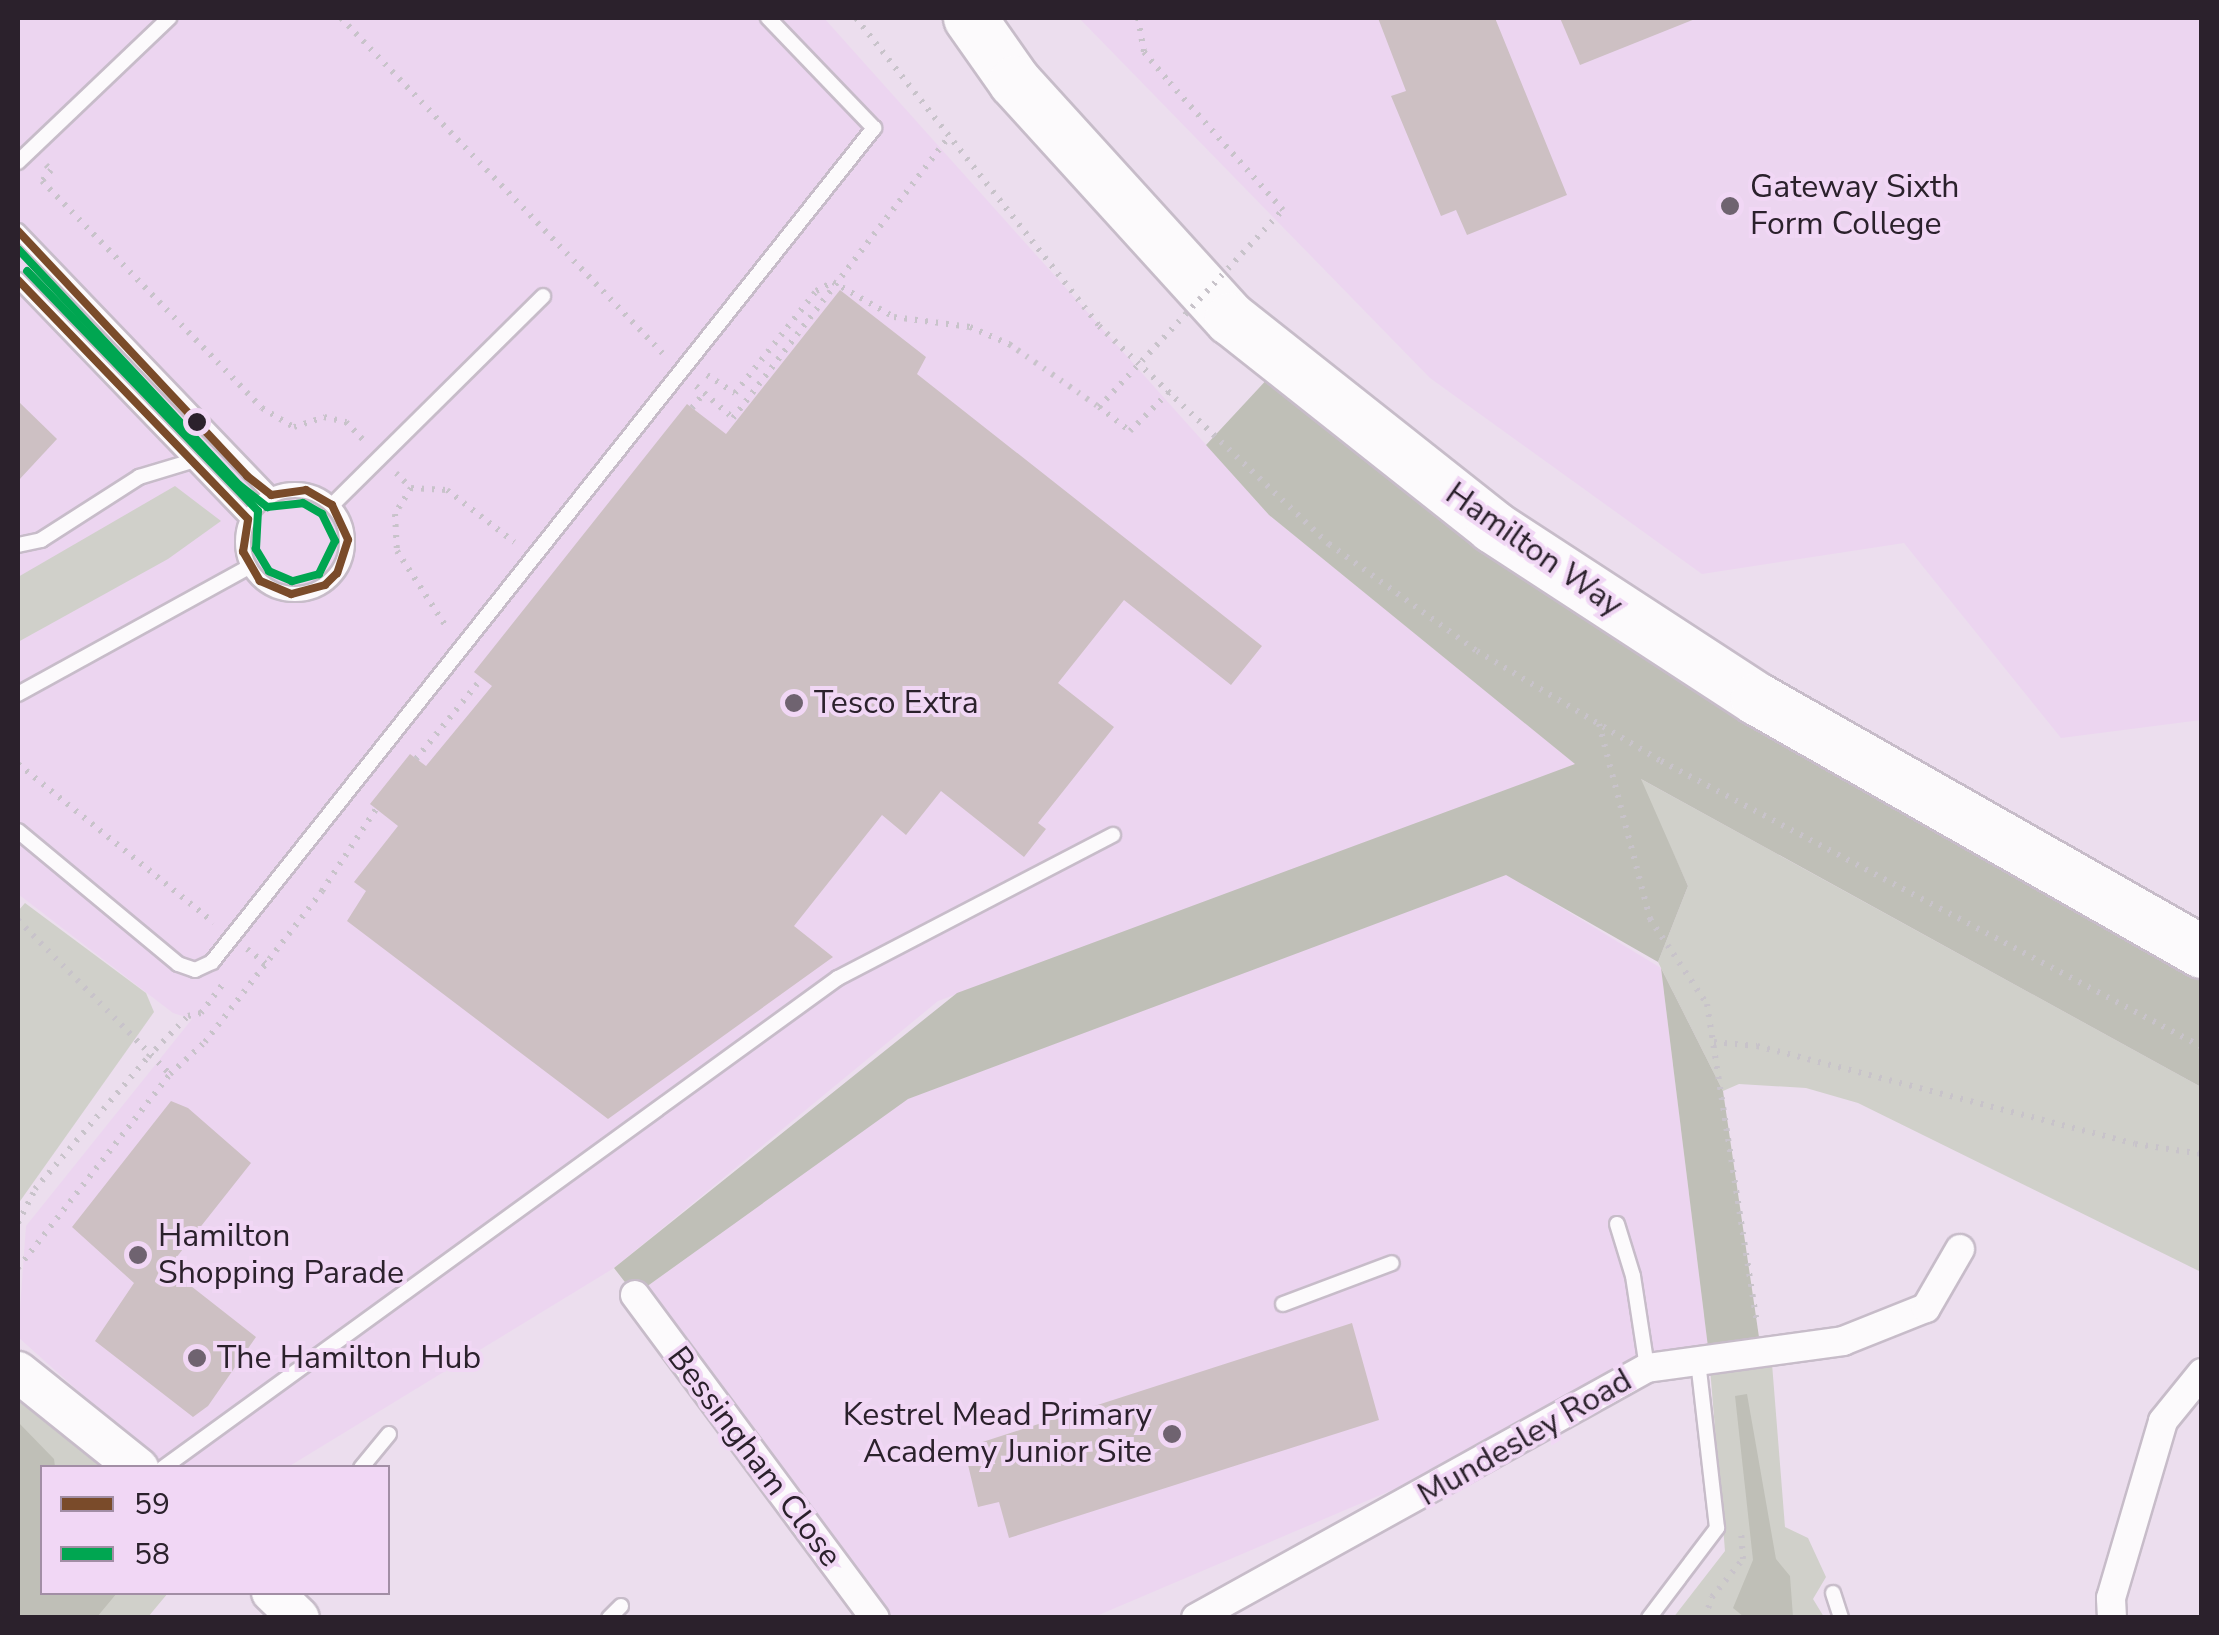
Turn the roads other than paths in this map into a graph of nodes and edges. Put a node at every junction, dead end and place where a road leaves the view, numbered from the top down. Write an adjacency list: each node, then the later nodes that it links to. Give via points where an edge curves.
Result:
1 (169, 18): 4 (lane)
2 (768, 18): 15 (lane, via 874,128 207,966 186,968)
3 (970, 18): 17 (highway, Hamilton Way, via 1015,82 1231,319 1493,527 1756,700)
4 (18, 162)
5 (18, 232): 9 (lane)
6 (18, 280): 8 (lane)
7 (543, 296): 10 (lane)
8 (192, 461): 11 (lane); 12 (lane, via 139,478 41,540)
9 (272, 494): 10 (lane, via 306,490); 11 (lane)
10 (332, 505): 13 (lane, via 348,540 346,558 325,585 292,594 275,590)
11 (248, 518): 13 (lane, via 242,534)
12 (18, 544)
13 (249, 567): 14 (lane)
14 (18, 694)
15 (18, 831)
16 (1114, 834): 29 (lane, via 838,978 663,1098)
17 (2202, 952)
18 (1617, 1224): 24 (lane, via 1634,1276)
19 (1960, 1249): 23 (street, Mundesley Road, via 1926,1308 1842,1342)
20 (1392, 1263): 22 (lane)
21 (635, 1295): 36 (street, Bessingham Close)
22 (1282, 1304)
23 (1698, 1361): 24 (street, Mundesley Road); 38 (lane, via 1717,1528)
24 (1647, 1368): 37 (street, Mundesley Road)
25 (18, 1372): 28 (street)
26 (2202, 1373): 40 (street, via 2162,1420 2111,1598)
27 (389, 1434): 30 (lane)
28 (134, 1465)
29 (168, 1465)
30 (363, 1465)
31 (1833, 1593): 39 (lane)
32 (275, 1595): 34 (street)
33 (621, 1606): 35 (lane)
34 (299, 1618)
35 (609, 1618)
36 (875, 1618)
37 (1196, 1618)
38 (1649, 1618)
39 (1841, 1618)
40 (2112, 1618)

